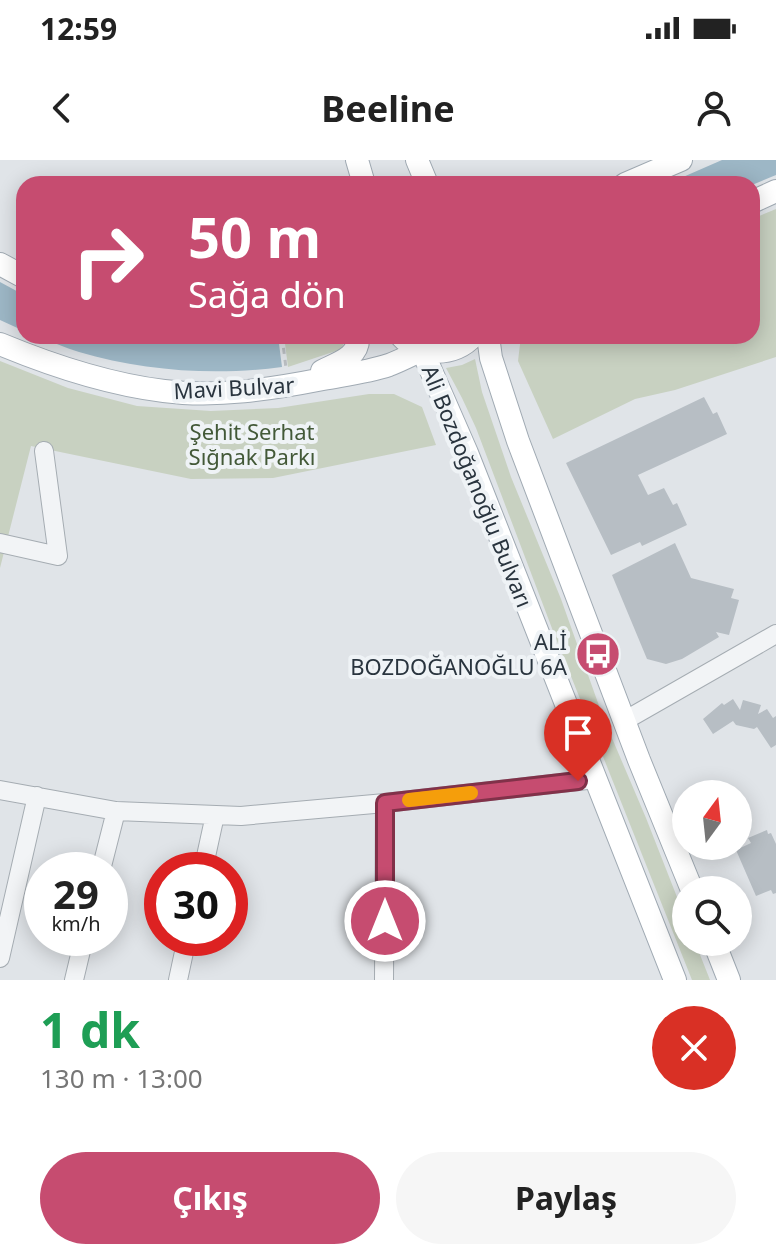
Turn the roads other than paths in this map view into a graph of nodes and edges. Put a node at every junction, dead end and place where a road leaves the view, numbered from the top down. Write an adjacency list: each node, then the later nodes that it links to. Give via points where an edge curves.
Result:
1 (681, 160): 2 (main road)
2 (644, 176)
3 (0, 344): 9 (main road, Mavi Bulvar, via 71,372 167,392 217,393)
4 (358, 344): 9 (main road, via 351,357)
5 (411, 344): 8 (main road)
6 (464, 344): 8 (main road, Mavi Bulvar, via 439,352)
7 (489, 344): 13 (main road, via 518,441)
8 (422, 350): 9 (main road, Mavi Bulvar, via 388,366); 14 (main road, Ali Bozdoğanoğlu Bulvarı)
9 (287, 379)
10 (44, 451): 11 (street, via 58,556)
11 (0, 543)
12 (776, 634): 13 (street)
13 (624, 721): 22 (main road)
14 (596, 779): 17 (street); 30 (main road, Ali Bozdoğanoğlu Bulvarı)
15 (0, 790): 16 (street)
16 (37, 796): 18 (street); 26 (street)
17 (385, 803): 19 (street); 29 (street)
18 (116, 811): 19 (street); 20 (street)
19 (215, 815): 21 (street)
20 (106, 852)
21 (207, 852)
22 (686, 876)
23 (80, 956): 27 (street)
24 (183, 956): 28 (street)
25 (720, 956): 31 (main road)
26 (0, 958)
27 (74, 980)
28 (178, 980)
29 (384, 980)
30 (675, 980)
31 (729, 980)

